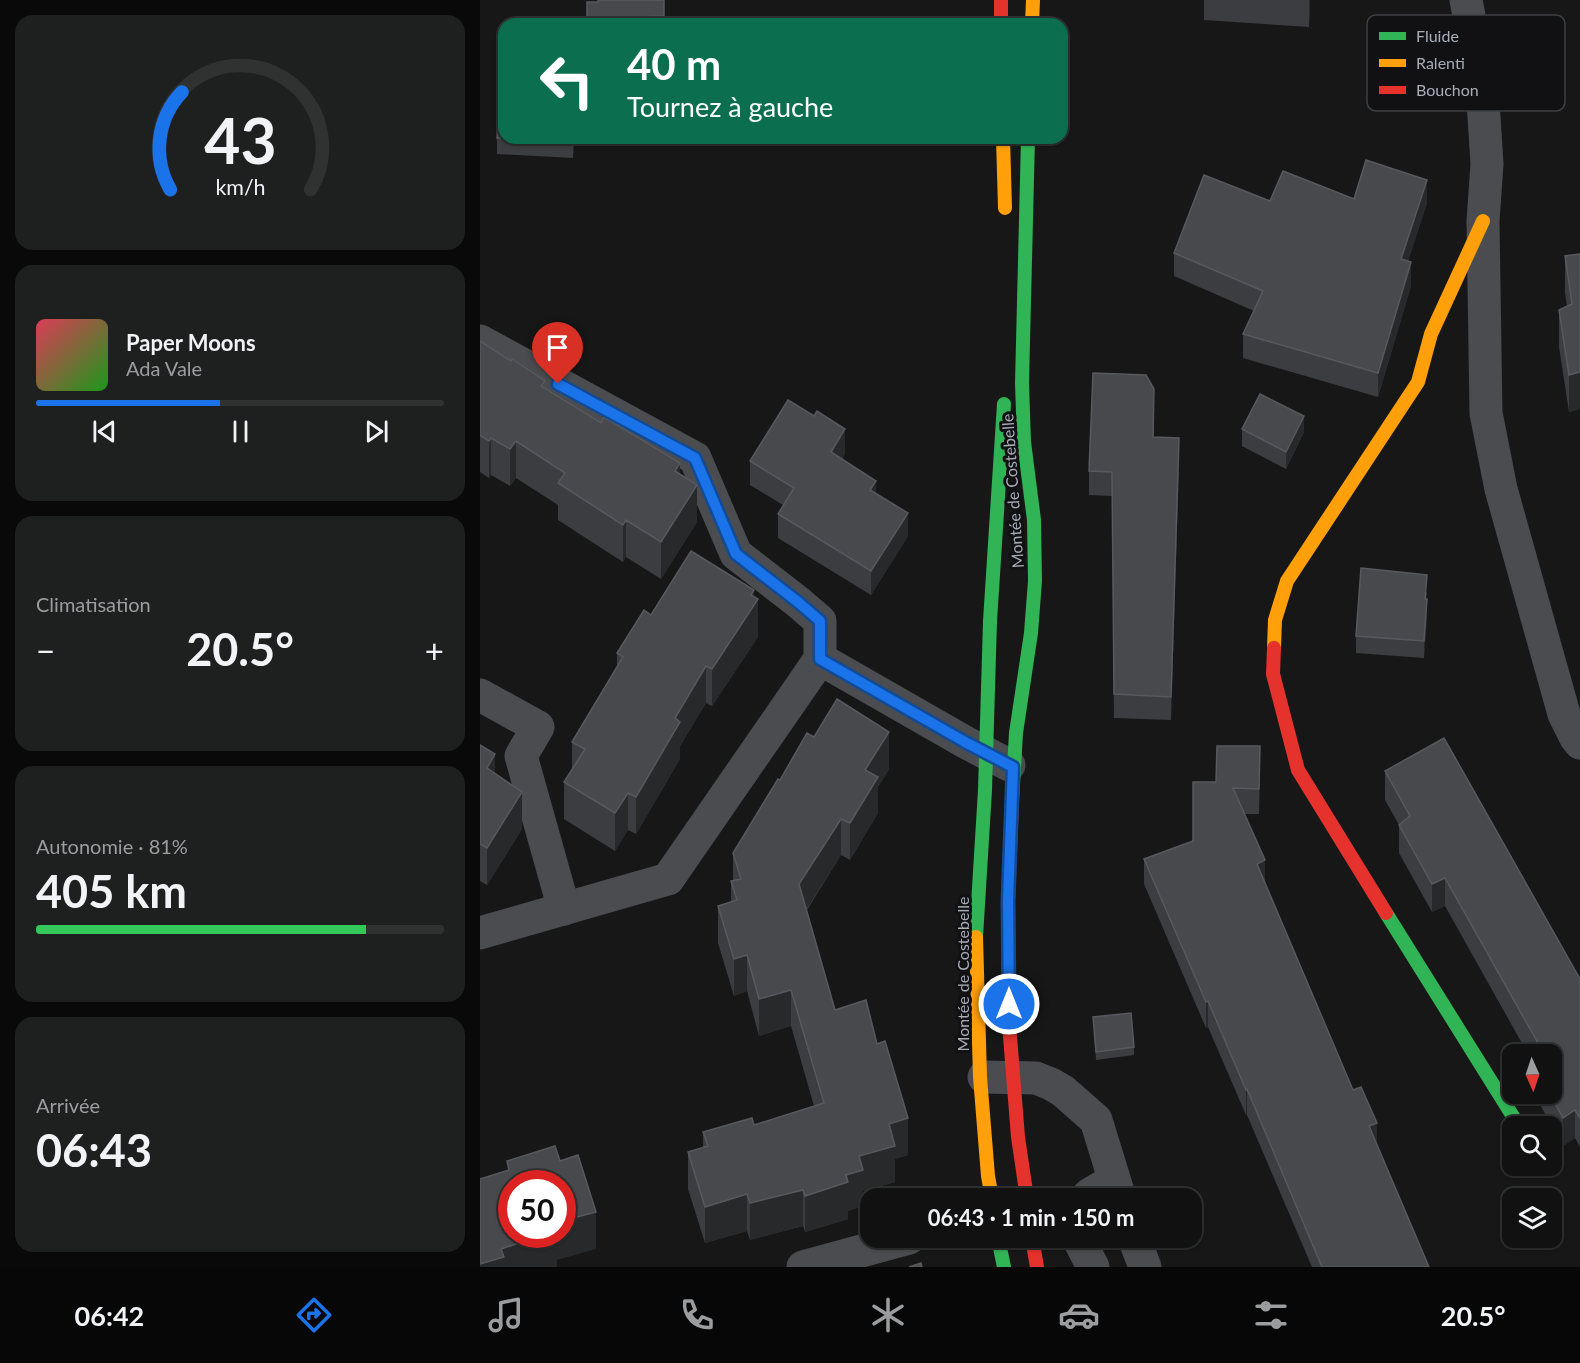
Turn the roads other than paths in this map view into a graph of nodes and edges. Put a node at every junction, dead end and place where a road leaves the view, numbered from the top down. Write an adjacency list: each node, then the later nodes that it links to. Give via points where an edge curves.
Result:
1 (1001, 0): 5 (main road)
2 (1033, 0): 6 (main road)
3 (1466, 0): 4 (street)
4 (1469, 15)
5 (1001, 18)
6 (1032, 18)
7 (1484, 111): 11 (street, via 1487,164)
8 (1003, 144): 10 (main road)
9 (1028, 144): 17 (main road, Montée de Costebelle, via 1022,383 1035,581 1017,732)
10 (1005, 219)
11 (1483, 221): 16 (street, via 1486,413 1501,489 1564,714); 22 (main road, via 1431,334 1418,382 1287,581 1275,620 1273,674 1298,770)
12 (480, 341): 14 (street, via 695,458 736,554 820,621)
13 (1004, 394): 17 (main road, Montée de Costebelle, via 990,621)
14 (820, 659): 17 (street); 18 (street, via 668,879)
15 (480, 695): 18 (street, via 538,727 521,756)
16 (1580, 742)
17 (1000, 760): 20 (main road, Montée de Costebelle, via 976,939); 21 (main road, Montée de Costebelle)
18 (564, 909): 19 (street)
19 (480, 933)
20 (980, 1077): 21 (street); 23 (main road, Montée de Costebelle)
21 (1014, 1078): 24 (main road, Montée de Costebelle); 25 (street, via 1036,1078 1051,1084 1096,1120)
22 (1513, 1116)
23 (990, 1188)
24 (1026, 1188)
25 (1116, 1188)
26 (873, 1248): 31 (street)
27 (1000, 1248): 32 (main road)
28 (1034, 1248): 33 (main road)
29 (1083, 1248): 34 (street)
30 (1138, 1248): 35 (street)
31 (804, 1267)
32 (1004, 1267)
33 (1037, 1267)
34 (1093, 1267)
35 (1145, 1267)

